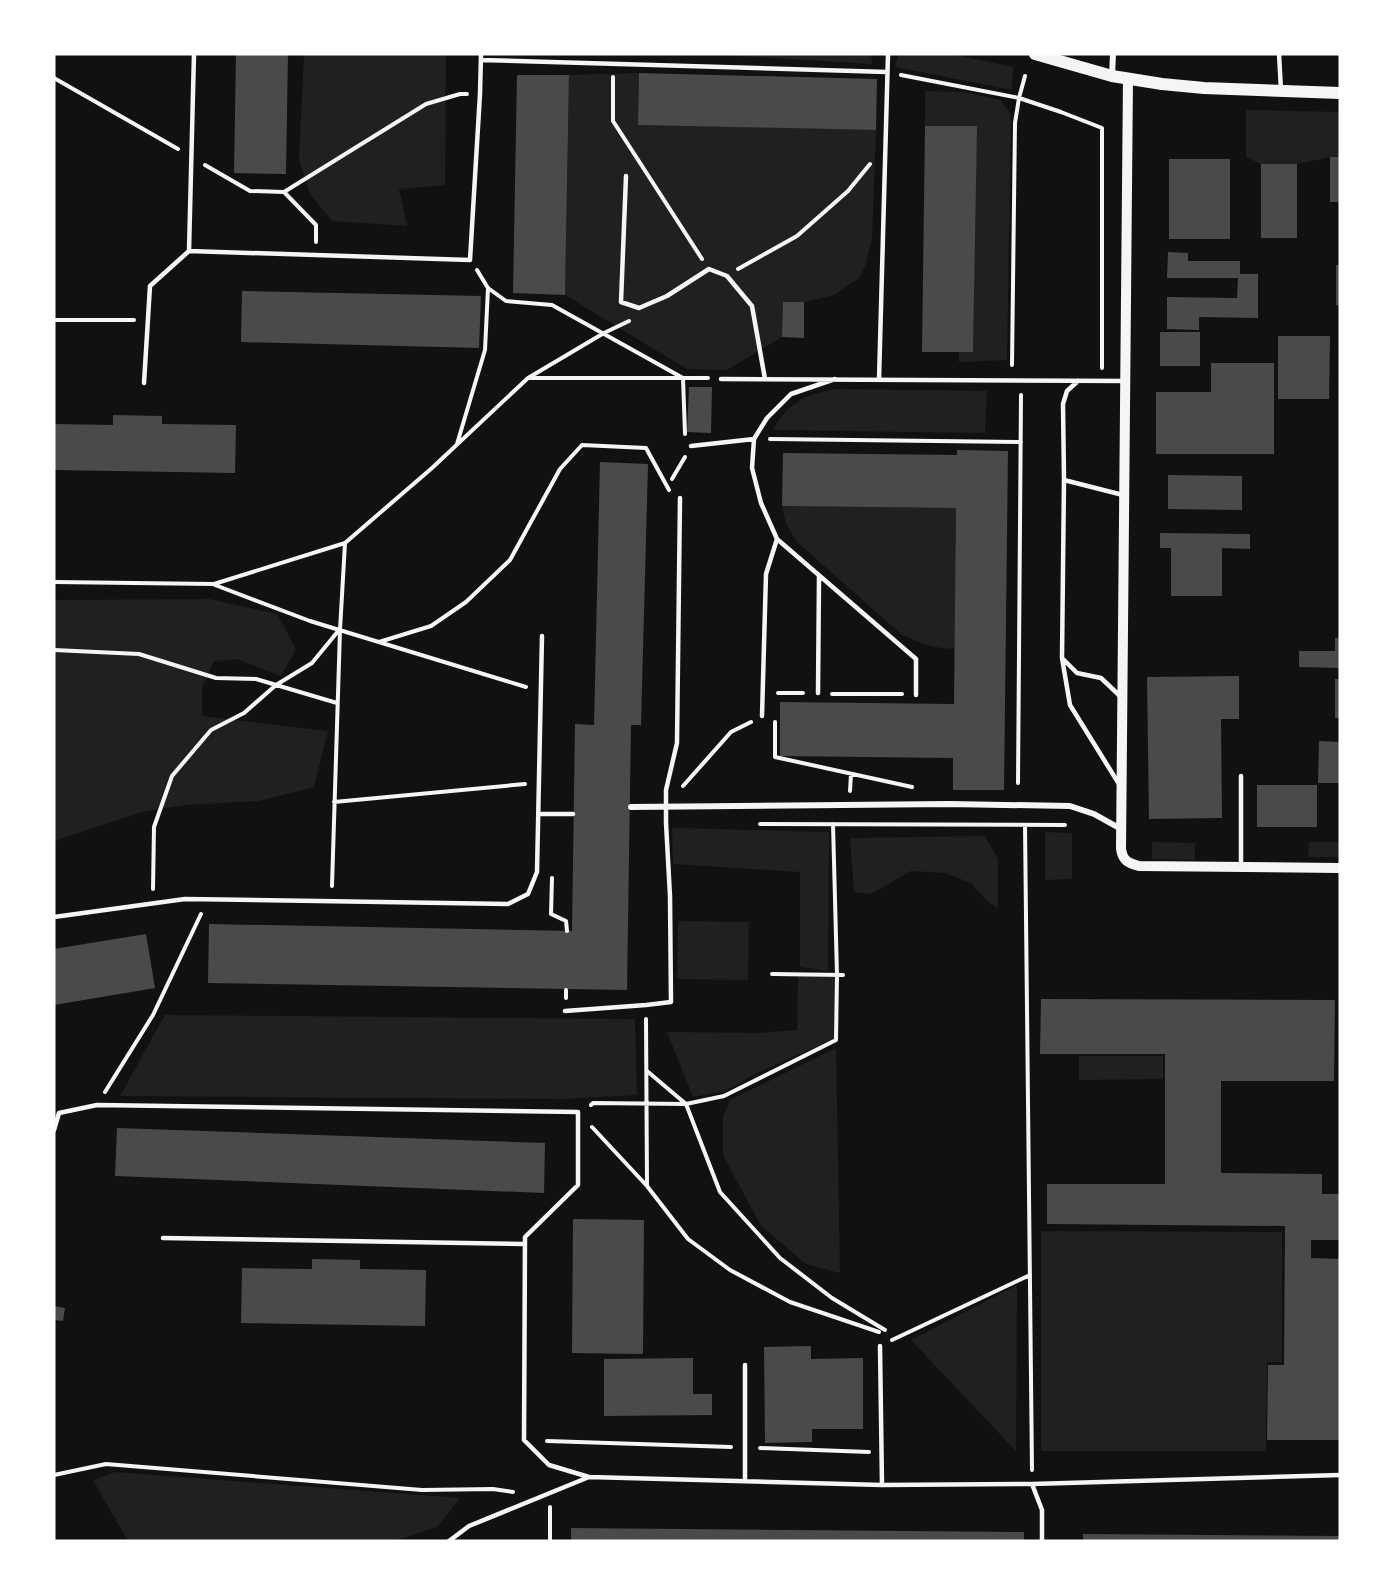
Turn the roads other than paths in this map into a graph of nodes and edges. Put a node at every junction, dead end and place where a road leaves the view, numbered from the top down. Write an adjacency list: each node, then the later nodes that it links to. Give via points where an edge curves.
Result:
1 (194, 54): 14 (lane)
2 (481, 54): 7 (lane)
3 (888, 54): 8 (lane)
4 (1035, 54): 9 (main road)
5 (1113, 54): 9 (street)
6 (1280, 54): 11 (lane)
7 (481, 60): 8 (lane); 14 (lane, via 470,260)
8 (887, 72): 18 (lane)
9 (1112, 76): 10 (main road)
10 (1128, 78): 11 (main road, via 1204,88); 20 (street)
11 (1281, 91): 12 (main road)
12 (1340, 93)
13 (626, 176): 16 (lane, via 621,302 639,308 667,296 709,269 727,276 752,306)
14 (189, 251): 21 (lane, via 150,286)
15 (720, 379): 16 (lane)
16 (765, 379): 17 (lane)
17 (835, 380): 18 (lane); 22 (lane, via 791,394 767,418)
18 (879, 380): 19 (lane)
19 (1078, 381): 20 (lane); 24 (lane, via 1067,391 1063,404)
20 (1125, 381): 25 (street)
21 (144, 383)
22 (754, 439): 23 (lane); 27 (lane, via 752,468 760,503)
23 (691, 446)
24 (1064, 480): 25 (lane); 30 (lane)
25 (1124, 495): 33 (street)
26 (681, 498): 37 (lane, via 677,743)
27 (777, 539): 28 (lane); 34 (lane, via 766,574)
28 (819, 576): 31 (lane); 32 (lane, via 916,659)
29 (542, 636): 39 (lane)
30 (1062, 658): 33 (lane, via 1077,673 1101,678); 36 (lane, via 1070,705)
31 (818, 693)
32 (916, 695)
33 (1122, 698): 36 (street)
34 (762, 716)
35 (1241, 776): 42 (lane)
36 (1122, 789): 41 (street)
37 (666, 806): 38 (street); 41 (street, via 1070,806); 45 (lane, via 671,1002)
38 (631, 807)
39 (539, 814): 40 (lane); 44 (lane, via 537,872 528,894 508,904 185,899)
40 (573, 814)
41 (1121, 829): 42 (street, via 1123,858 1139,866)
42 (1241, 867): 43 (street)
43 (1340, 867)
44 (54, 917)
45 (565, 1011)
46 (54, 1130): 48 (lane, via 59,1113 97,1105 578,1112 578,1185 525,1237)
47 (163, 1238): 48 (lane)
48 (525, 1244): 52 (lane, via 524,1440 549,1465)
49 (880, 1346): 55 (lane)
50 (745, 1365): 53 (lane)
51 (1340, 1475): 54 (lane)
52 (589, 1477): 53 (lane); 56 (lane, via 469,1526)
53 (745, 1481): 55 (lane)
54 (1032, 1484): 55 (lane); 57 (lane, via 1042,1510)
55 (882, 1485)
56 (449, 1541)
57 (1042, 1541)

